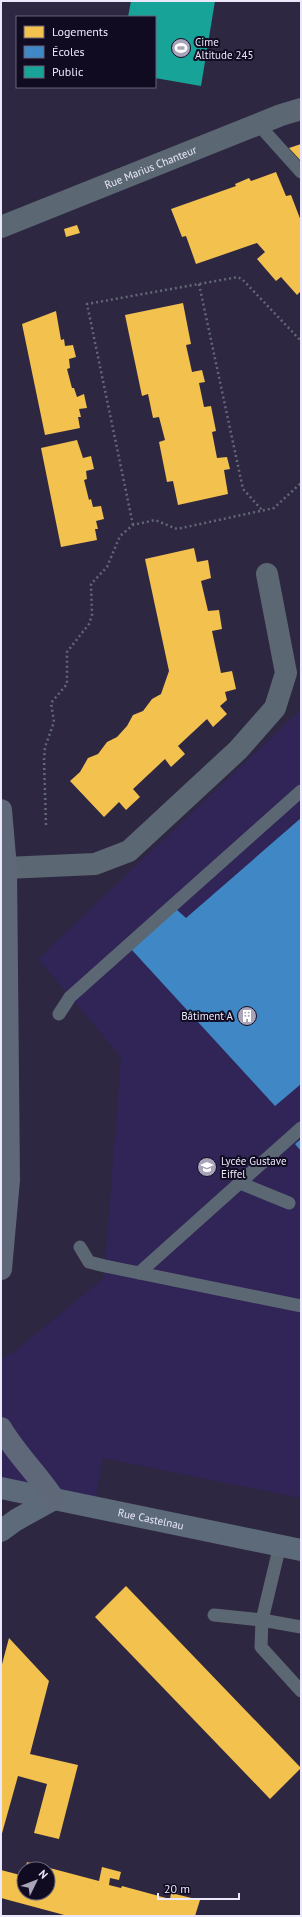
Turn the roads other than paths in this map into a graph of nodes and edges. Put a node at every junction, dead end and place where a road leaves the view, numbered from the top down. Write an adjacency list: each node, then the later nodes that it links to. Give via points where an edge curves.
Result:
1 (301, 109): 2 (street, Rue Marius Chanteur)
2 (258, 124): 3 (lane); 4 (street, Rue Marius Chanteur)
3 (301, 172)
4 (1, 227)
5 (267, 574): 8 (street, via 286,674 275,708 238,750 129,851 95,864)
6 (301, 791): 9 (lane, via 70,997)
7 (1, 810): 8 (main road)
8 (6, 868): 14 (main road, via 9,1180)
9 (59, 1014)
10 (301, 1128): 11 (lane)
11 (240, 1183): 12 (lane); 15 (lane)
12 (289, 1203)
13 (80, 1247): 15 (lane, via 89,1262)
14 (1, 1269)
15 (139, 1274): 16 (lane)
16 (301, 1306)
17 (1, 1428): 19 (main road, via 10,1444)
18 (1, 1488): 19 (street, Rue Castelnau)
19 (54, 1499): 20 (street); 21 (street, Rue Castelnau)
20 (1, 1531)
21 (294, 1546): 23 (lane)
22 (214, 1615): 23 (lane)
23 (262, 1620): 24 (lane); 25 (lane, via 261,1648)
24 (301, 1627)
25 (301, 1691)

